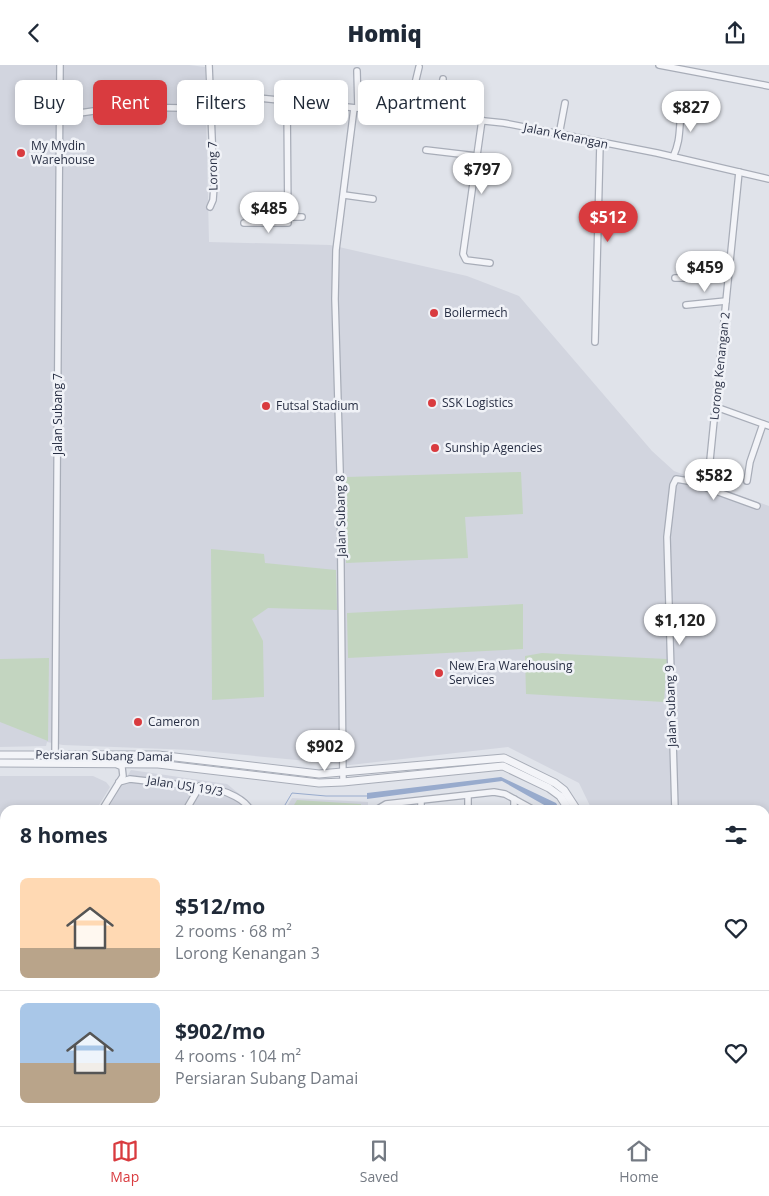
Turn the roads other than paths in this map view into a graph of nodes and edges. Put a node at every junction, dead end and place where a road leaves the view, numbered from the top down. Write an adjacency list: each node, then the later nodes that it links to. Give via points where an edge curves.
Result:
1 (60, 65): 6 (street, Jalan Subang 7)
2 (209, 65): 7 (street, Lorong 7)
3 (659, 65): 9 (street)
4 (418, 67): 8 (street)
5 (357, 71): 14 (street, Jalan Subang 8)
6 (60, 80)
7 (210, 80)
8 (415, 80)
9 (769, 86)
10 (684, 101): 25 (street, via 678,122 680,139)
11 (565, 103): 21 (street)
12 (348, 107): 14 (street, Jalan Kenangan)
13 (177, 108): 15 (street, via 121,107)
14 (356, 108): 28 (street, Jalan Subang 8)
15 (83, 113)
16 (484, 120): 21 (street, Jalan Kenangan)
17 (59, 125): 47 (street, Jalan Subang 7)
18 (212, 125): 30 (street, Lorong 7, via 214,186)
19 (287, 125): 32 (street)
20 (481, 125): 24 (street)
21 (559, 135): 22 (street, Jalan Kenangan)
22 (600, 144): 25 (street, Jalan Kenangan); 39 (street)
23 (426, 150): 24 (street)
24 (477, 156): 34 (street, via 463,254 466,260)
25 (673, 157): 26 (street, Jalan Kenangan)
26 (739, 172): 27 (street, Jalan Kenangan); 35 (street, Lorong Kenangan 2)
27 (769, 179)
28 (344, 195): 29 (street); 52 (street, Jalan Subang 8, via 336,250 335,345 341,489)
29 (373, 199)
30 (210, 207)
31 (302, 217): 32 (street)
32 (289, 220): 33 (street)
33 (244, 223)
34 (490, 263)
35 (730, 270): 36 (street, via 723,270 715,278); 37 (street, Lorong Kenangan 2)
36 (675, 278)
37 (726, 301): 38 (street); 40 (street, Lorong Kenangan 2)
38 (686, 305)
39 (595, 342)
40 (716, 407): 41 (street); 42 (street, Lorong Kenangan 2)
41 (766, 425): 44 (street, via 750,462)
42 (709, 470)
43 (709, 479): 45 (street)
44 (747, 481)
45 (708, 488): 46 (street, Jalan Subang 9); 69 (street, Jalan Subang 9, via 676,479 670,495)
46 (757, 506)
47 (55, 754): 48 (street, Persiaran Subang Damai); 50 (street, Jalan Subang 7); 52 (street, Persiaran Subang Damai, via 158,755 301,772)
48 (0, 755)
49 (0, 763): 50 (street, Persiaran Subang Damai)
50 (55, 763): 51 (street, Persiaran Subang Damai)
51 (114, 764): 53 (street, via 121,765 124,772); 54 (street, Persiaran Subang Damai, via 158,764 299,781)
52 (343, 773): 54 (street, Jalan Subang 8); 68 (street, Persiaran Subang Damai, via 504,759 555,783)
53 (119, 782): 55 (street, Jalan USJ 19/3, via 130,779); 59 (street)
54 (344, 783): 67 (street, Persiaran Subang Damai, via 503,766 549,788)
55 (200, 786): 60 (street); 61 (street, Jalan USJ 19/3, via 229,793)
56 (468, 796): 57 (street, via 494,792); 58 (street); 64 (street)
57 (514, 799): 65 (street); 66 (street)
58 (421, 801): 62 (street); 63 (street)
59 (105, 805)
60 (189, 805)
61 (245, 805)
62 (384, 805)
63 (421, 805)
64 (468, 805)
65 (514, 805)
66 (525, 805)
67 (566, 805)
68 (574, 805)
69 (674, 805)

